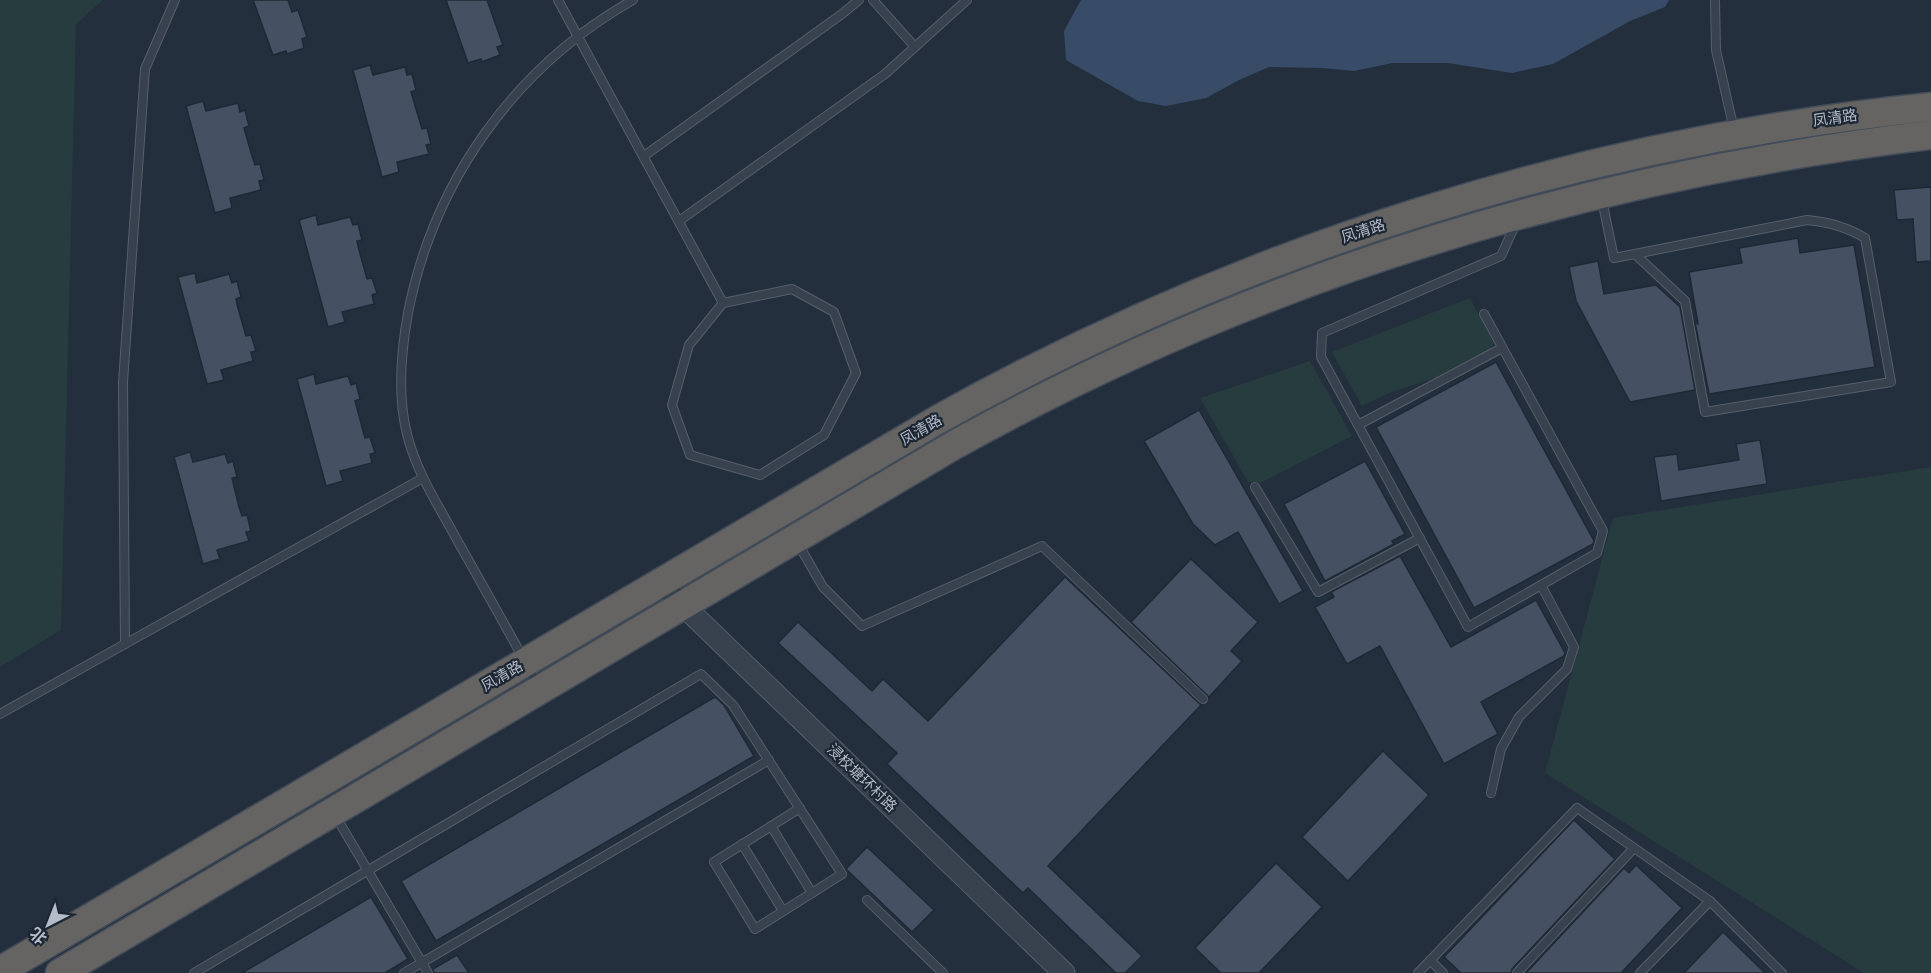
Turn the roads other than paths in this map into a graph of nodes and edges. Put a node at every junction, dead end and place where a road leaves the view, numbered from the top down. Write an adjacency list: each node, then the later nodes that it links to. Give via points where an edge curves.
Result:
1 (175, 0): 29 (lane, via 146,69 123,382)
2 (558, 0): 8 (lane)
3 (633, 0): 8 (lane)
4 (859, 0): 13 (lane)
5 (873, 0): 9 (lane)
6 (967, 0): 9 (lane)
7 (1715, 0): 11 (lane, via 1716,50)
8 (579, 36): 13 (lane); 22 (lane, via 538,70 495,118 459,173 431,231 406,326 401,391 407,436)
9 (915, 47): 16 (lane, via 885,74)
10 (1931, 107): 11 (highway, 凤清路)
11 (1735, 133): 26 (highway, 凤清路, via 1485,193 1350,235 1227,281 997,387)
12 (1931, 135): 14 (highway, 凤清路, via 1741,163)
13 (644, 156): 16 (lane)
14 (1600, 194): 15 (highway, 凤清路); 17 (lane, via 1614,258)
15 (1520, 214): 21 (lane, via 1502,256 1322,333 1322,357); 25 (highway, 凤清路, via 1310,280 1130,356 1013,412)
16 (679, 221): 18 (lane)
17 (1635, 254): 17 (lane, via 1807,219 1850,228 1865,238 1891,382 1705,412 1685,301)
18 (723, 303): 18 (lane, via 689,345 672,405 690,455 760,475 824,435 856,373 834,312 792,289)
19 (1484, 314): 20 (lane)
20 (1502, 348): 21 (lane); 27 (lane, via 1603,531 1597,553)
21 (1358, 424): 24 (lane)
22 (423, 478): 29 (lane); 30 (lane)
23 (1255, 487): 24 (lane, via 1318,592)
24 (1420, 538): 27 (lane, via 1468,627)
25 (795, 539): 28 (highway, 凤清路); 32 (lane, via 823,587 862,626 1042,546)
26 (660, 584): 28 (street, 浸校塘环村路); 30 (highway, 凤清路)
27 (1540, 585): 35 (lane, via 1574,646 1568,669 1514,725 1501,749)
28 (683, 605): 31 (highway, 凤清路); 54 (street, 浸校塘环村路)
29 (125, 644): 33 (lane)
30 (526, 662): 31 (lane); 48 (highway, 凤清路)
31 (541, 689): 37 (highway, 凤清路)
32 (1203, 699)
33 (0, 714)
34 (769, 760): 36 (lane); 41 (lane, via 733,705 701,674); 47 (lane)
35 (1491, 793)
36 (800, 808): 38 (lane); 42 (lane, via 842,874)
37 (333, 812): 41 (lane); 49 (highway, 凤清路)
38 (771, 826): 39 (lane); 42 (lane)
39 (742, 844): 45 (lane); 45 (lane, via 714,862 755,929)
40 (1634, 848): 44 (lane); 46 (lane, via 1577,808); 57 (lane)
41 (368, 871): 47 (lane); 50 (lane)
42 (812, 893): 45 (lane)
43 (867, 900): 53 (lane)
44 (1710, 901): 58 (lane); 59 (lane)
45 (783, 911)
46 (1430, 960): 55 (lane); 56 (lane)
47 (422, 963): 51 (lane); 52 (lane)
48 (0, 972)
49 (60, 973)
50 (194, 973)
51 (404, 973)
52 (428, 973)
53 (943, 973)
54 (1064, 973)
55 (1418, 973)
56 (1443, 973)
57 (1517, 973)
58 (1640, 973)
59 (1782, 973)

